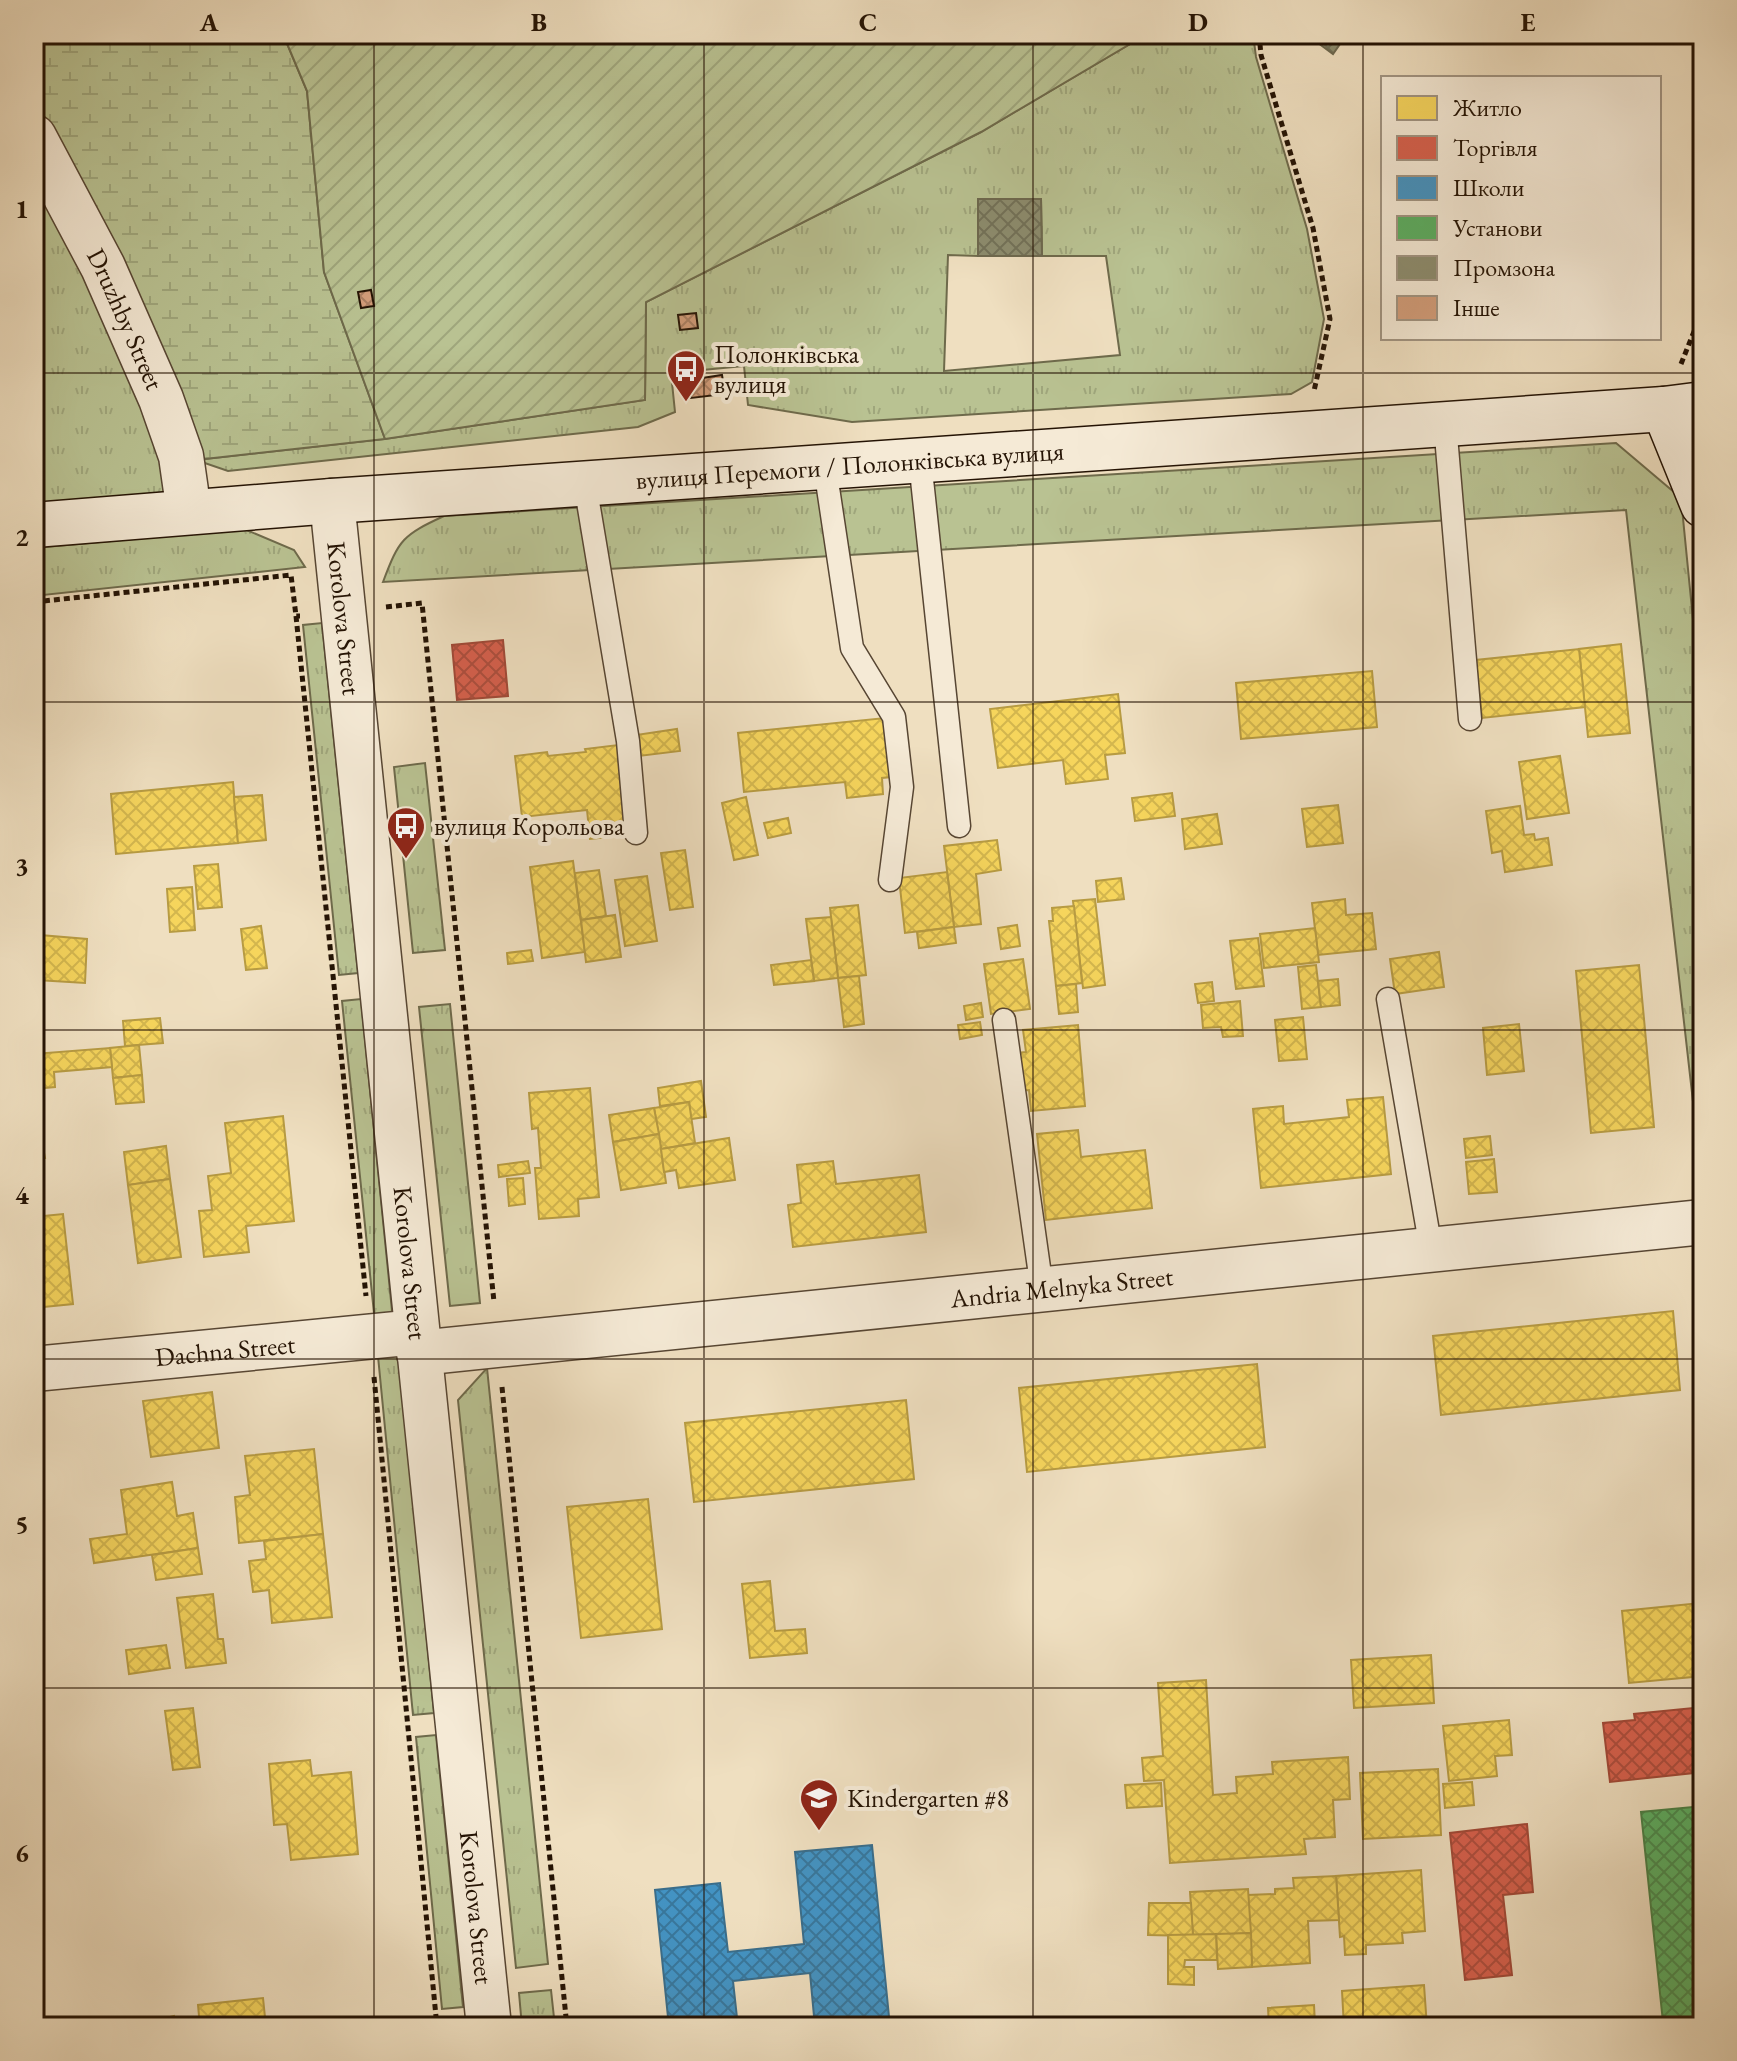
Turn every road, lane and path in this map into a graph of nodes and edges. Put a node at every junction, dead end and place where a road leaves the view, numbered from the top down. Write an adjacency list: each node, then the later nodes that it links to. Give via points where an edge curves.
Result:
1 (1259, 34): 6 (path, via 1313,228 1330,319 1317,384)
2 (34, 137): 12 (street, Druzhby Street, via 103,267 161,399 181,456)
3 (1703, 309): 4 (path)
4 (1684, 406): 5 (street, вулиця Перемоги / Полонківська вулиця); 11 (street)
5 (1445, 424): 6 (street, вулиця Перемоги / Полонківська вулиця); 17 (lane)
6 (1293, 435): 7 (street, вулиця Перемоги / Полонківська вулиця)
7 (920, 461): 8 (street, вулиця Перемоги / Полонківська вулиця); 18 (lane)
8 (825, 468): 9 (street, вулиця Перемоги / Полонківська вулиця); 20 (lane, via 852,648 894,717 902,787)
9 (585, 484): 10 (street, вулиця Перемоги / Полонківська вулиця); 19 (lane, via 628,741)
10 (332, 501): 12 (street, вулиця Перемоги / Полонківська вулиця); 15 (street, Korolova Street)
11 (1703, 505)
12 (189, 512): 13 (street, вулиця Перемоги / Полонківська вулиця)
13 (34, 525)
14 (34, 602): 16 (path, via 291,575)
15 (343, 611): 16 (path); 27 (street, Korolova Street); 28 (path, via 422,603)
16 (296, 616): 26 (path)
17 (1470, 719)
18 (959, 826)
19 (636, 833)
20 (890, 880)
21 (1388, 999): 24 (lane)
22 (1004, 1020): 25 (lane)
23 (1703, 1222): 24 (street, Andria Melnyka Street)
24 (1431, 1249): 25 (street, Andria Melnyka Street)
25 (1042, 1289): 28 (street, Andria Melnyka Street)
26 (370, 1336): 27 (street, Dachna Street); 29 (street, Dachna Street); 30 (path)
27 (418, 1342): 28 (street, Andria Melnyka Street); 31 (street, Korolova Street)
28 (498, 1345): 32 (path)
29 (34, 1369)
30 (437, 2027)
31 (489, 2027)
32 (567, 2027)

